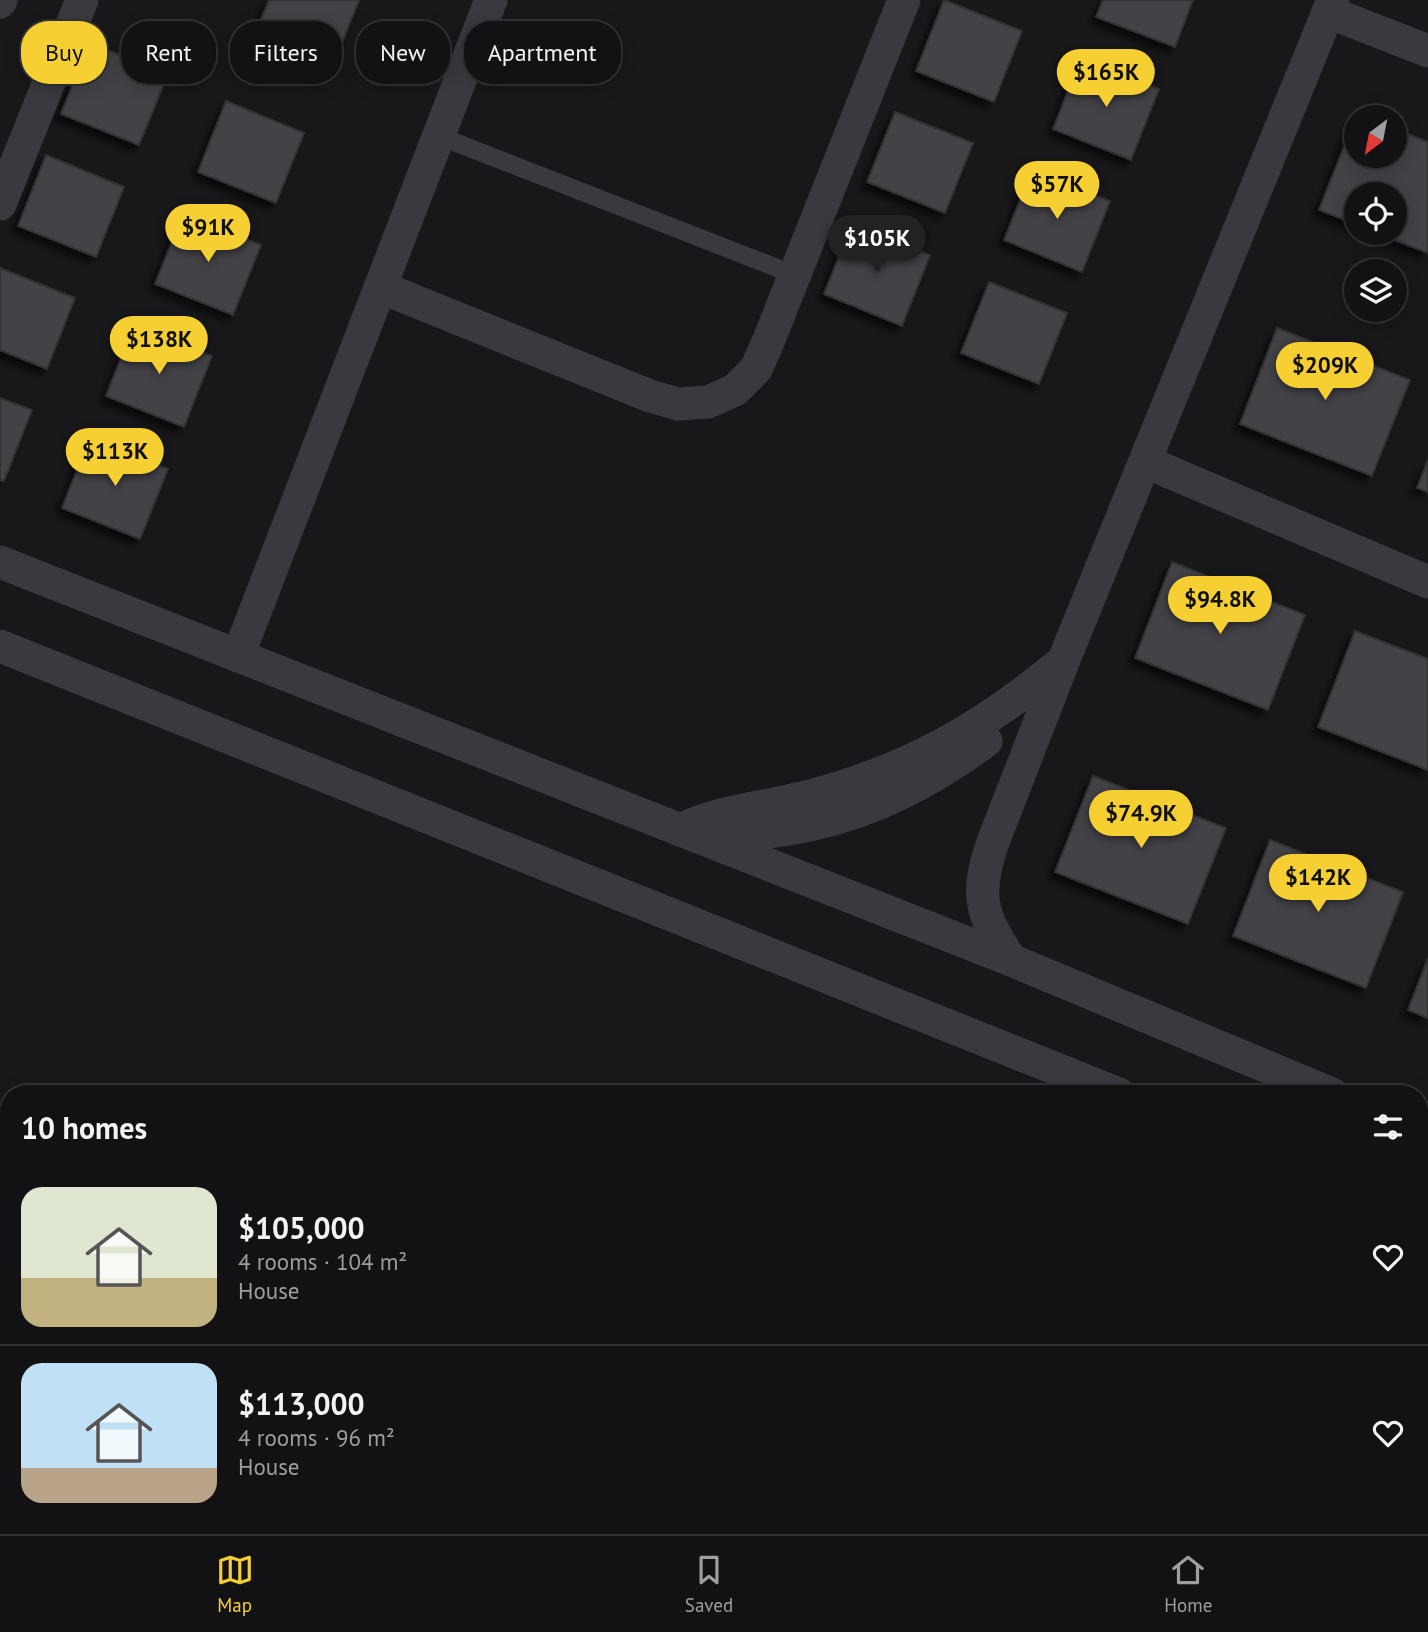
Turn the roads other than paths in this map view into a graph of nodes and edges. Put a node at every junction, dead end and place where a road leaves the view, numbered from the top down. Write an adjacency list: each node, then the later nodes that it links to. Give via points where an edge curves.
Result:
1 (82, 0): 7 (street)
2 (492, 0): 6 (street)
3 (904, 0): 8 (street)
4 (1330, 6): 5 (street); 10 (street)
5 (1428, 51)
6 (439, 136): 8 (lane); 9 (street)
7 (0, 204)
8 (795, 275): 9 (street, via 756,369 735,390 708,402 678,404)
9 (380, 287): 14 (street)
10 (1146, 462): 12 (street); 15 (street)
11 (0, 562): 14 (street)
12 (1428, 582)
13 (0, 646): 18 (street)
14 (238, 656): 16 (street)
15 (1063, 662): 16 (street, via 990,738 948,769 902,794 802,828 750,835); 17 (street, via 983,872 983,903 993,933)
16 (689, 833): 17 (street)
17 (1011, 960): 19 (street)
18 (1097, 1085)
19 (1310, 1085)

